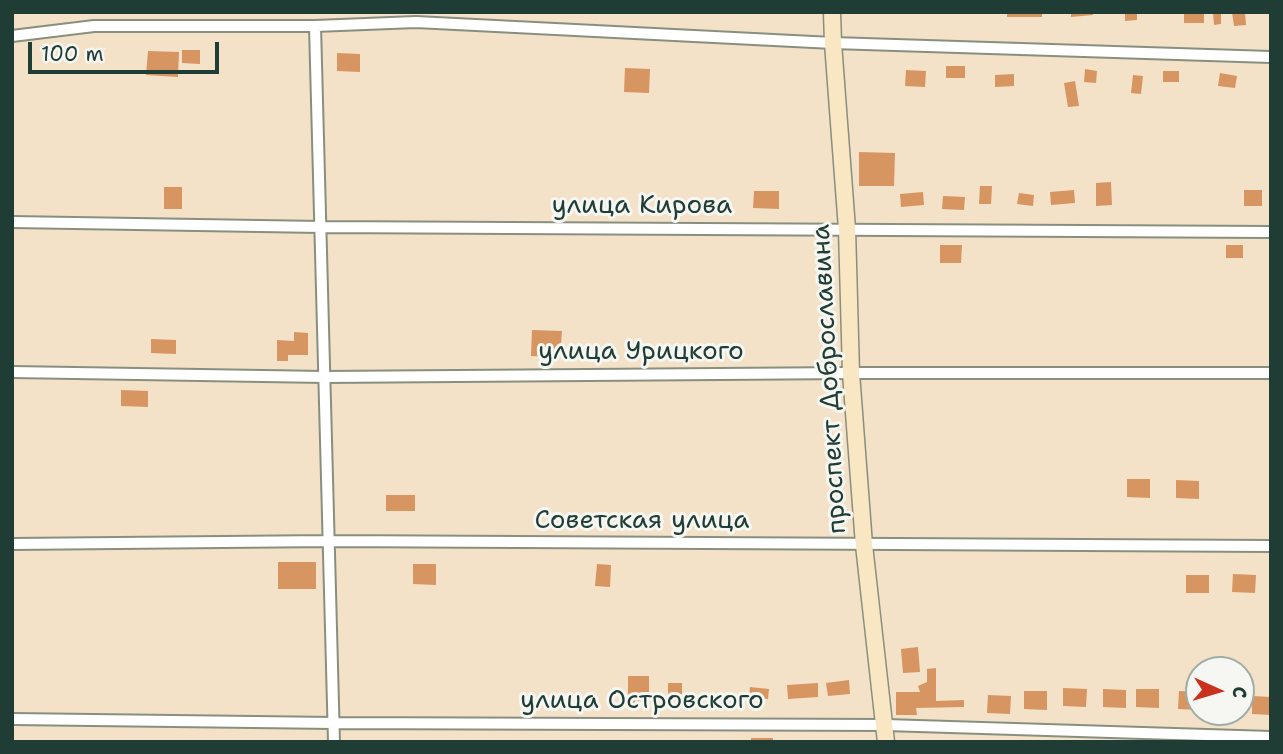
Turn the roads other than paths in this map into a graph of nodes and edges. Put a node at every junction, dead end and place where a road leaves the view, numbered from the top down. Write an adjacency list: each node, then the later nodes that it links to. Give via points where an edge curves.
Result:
1 (92, 12): 4 (street)
2 (832, 12): 7 (street, проспект Доброславина)
3 (417, 17): 5 (street); 7 (street)
4 (94, 26): 5 (street); 6 (street)
5 (315, 26): 10 (street)
6 (12, 36)
7 (833, 43): 8 (street); 11 (street, проспект Доброславина)
8 (1271, 57)
9 (12, 222): 10 (street, улица Кирова)
10 (321, 227): 11 (street, улица Кирова); 16 (street)
11 (847, 229): 12 (street, улица Кирова); 14 (street, проспект Доброславина)
12 (1271, 232)
13 (12, 372): 16 (street, улица Урицкого)
14 (851, 373): 15 (street, улица Урицкого); 16 (street, улица Урицкого); 19 (street, проспект Доброславина)
15 (1271, 373)
16 (325, 377): 17 (street)
17 (329, 541): 18 (street, Советская улица); 19 (street, Советская улица); 22 (street)
18 (12, 544)
19 (864, 545): 20 (street, Советская улица); 23 (street, проспект Доброславина)
20 (1271, 547)
21 (12, 719): 22 (street, улица Островского)
22 (334, 723): 23 (street, улица Островского); 25 (street)
23 (886, 725): 24 (street, улица Островского); 26 (street, проспект Доброславина)
24 (1271, 737)
25 (334, 742)
26 (886, 742)

